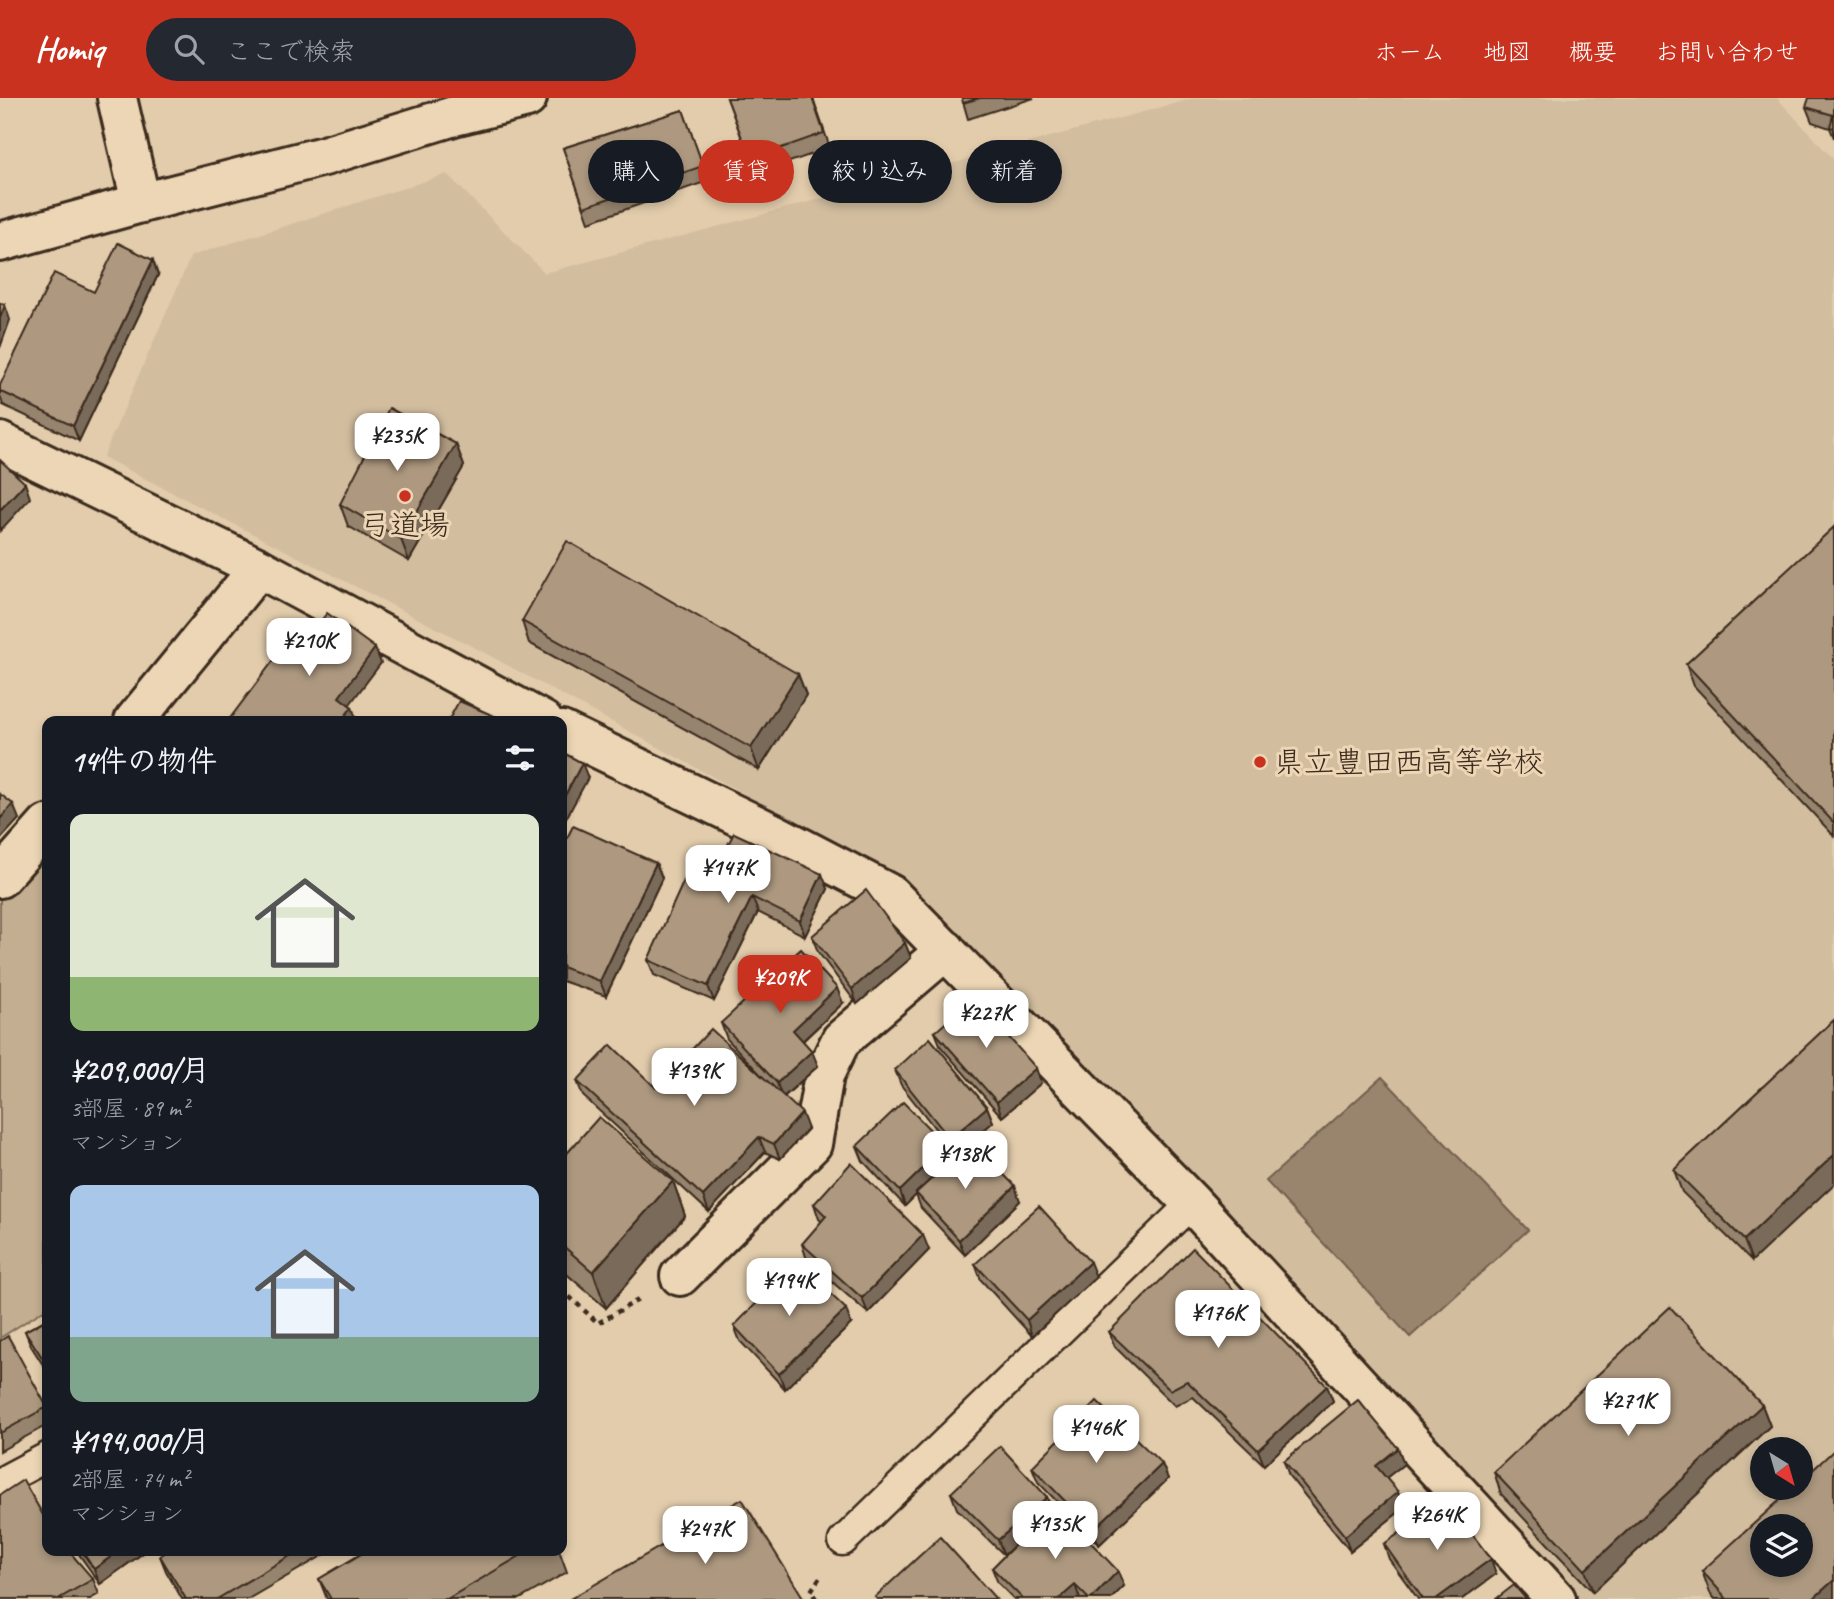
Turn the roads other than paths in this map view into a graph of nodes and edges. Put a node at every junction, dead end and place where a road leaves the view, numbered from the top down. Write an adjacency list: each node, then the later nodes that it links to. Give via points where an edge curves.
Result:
1 (117, 98): 4 (street)
2 (527, 98): 3 (street)
3 (453, 107): 4 (street, via 324,156)
4 (141, 203): 5 (street)
5 (0, 242)
6 (0, 442): 7 (street)
7 (259, 568): 8 (street); 9 (street)
8 (138, 716)
9 (534, 716)
10 (567, 733): 13 (street, via 890,894)
11 (42, 831): 12 (street)
12 (0, 878)
13 (946, 950): 14 (street); 15 (street, via 841,1040 824,1075 812,1144)
14 (1192, 1203): 18 (lane); 19 (street)
15 (680, 1276)
16 (42, 1460): 17 (lane)
17 (0, 1482)
18 (843, 1541)
19 (1556, 1599)

